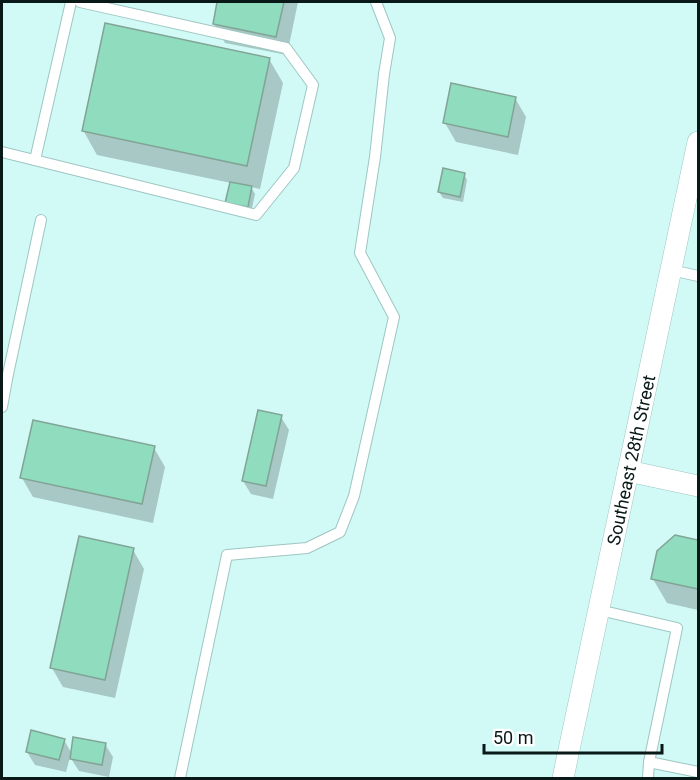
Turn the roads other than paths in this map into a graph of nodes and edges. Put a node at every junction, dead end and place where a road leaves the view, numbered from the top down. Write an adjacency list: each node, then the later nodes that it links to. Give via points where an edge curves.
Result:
1 (70, 2): 6 (lane)
2 (80, 2): 6 (lane, via 286,48 313,85 294,168 256,215)
3 (376, 2): 17 (lane, via 390,38 360,253 394,317 354,496 340,532 307,548 227,555)
4 (699, 142): 8 (street, Southeast 28th Street)
5 (2, 152): 6 (lane)
6 (35, 160)
7 (41, 220): 10 (lane)
8 (671, 270): 9 (lane); 12 (street, Southeast 28th Street)
9 (699, 276)
10 (4, 378): 11 (lane)
11 (2, 407)
12 (628, 471): 13 (street); 14 (street, Southeast 28th Street)
13 (699, 486)
14 (598, 610): 15 (lane, via 677,628); 18 (street, Southeast 28th Street)
15 (649, 762): 16 (lane); 19 (lane)
16 (699, 772)
17 (180, 778)
18 (563, 778)
19 (648, 778)

